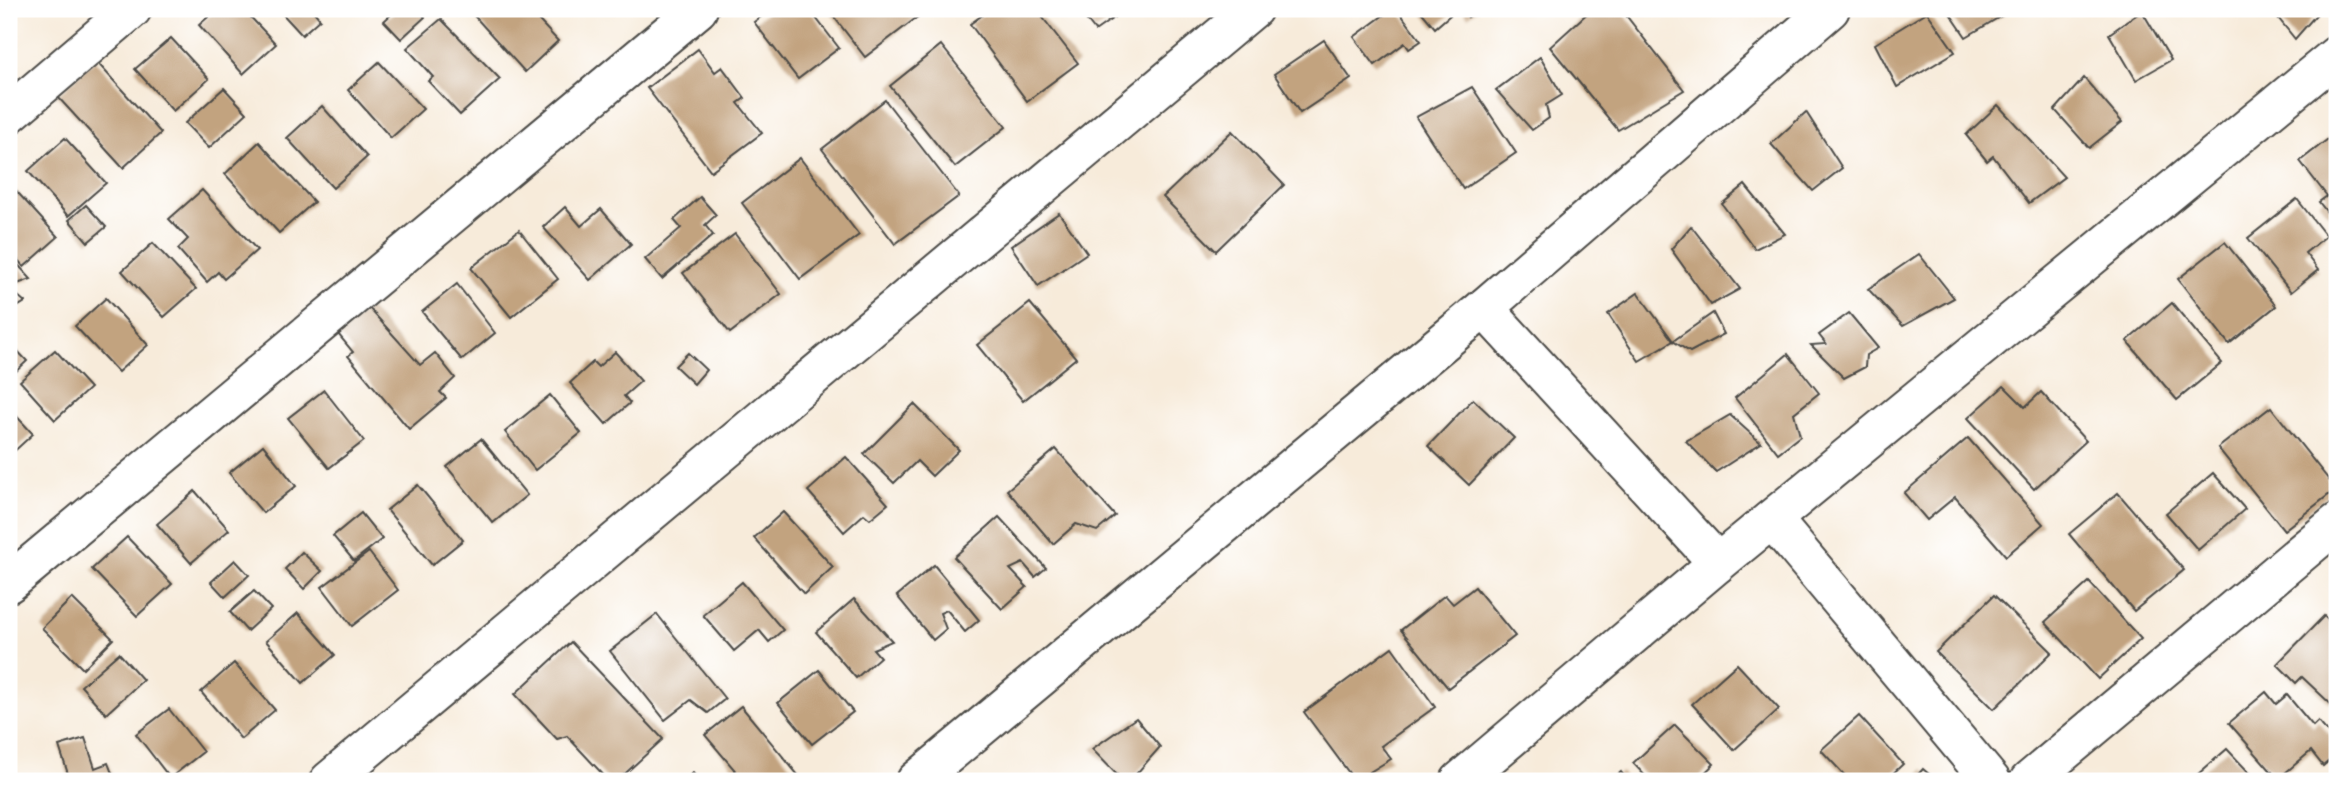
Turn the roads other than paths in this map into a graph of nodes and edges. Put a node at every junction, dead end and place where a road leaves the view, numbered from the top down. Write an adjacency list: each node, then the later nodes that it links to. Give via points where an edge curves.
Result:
1 (132, 9): 6 (street)
2 (698, 9): 11 (street)
3 (1251, 9): 12 (street)
4 (1830, 9): 7 (street)
5 (2337, 55): 8 (street)
6 (9, 114)
7 (1484, 308): 10 (street); 13 (street)
8 (1772, 519): 10 (street); 15 (street)
9 (2337, 523): 16 (street)
10 (1718, 563): 14 (street)
11 (9, 583)
12 (330, 781)
13 (916, 781)
14 (1460, 781)
15 (1991, 781)
16 (2029, 781)

